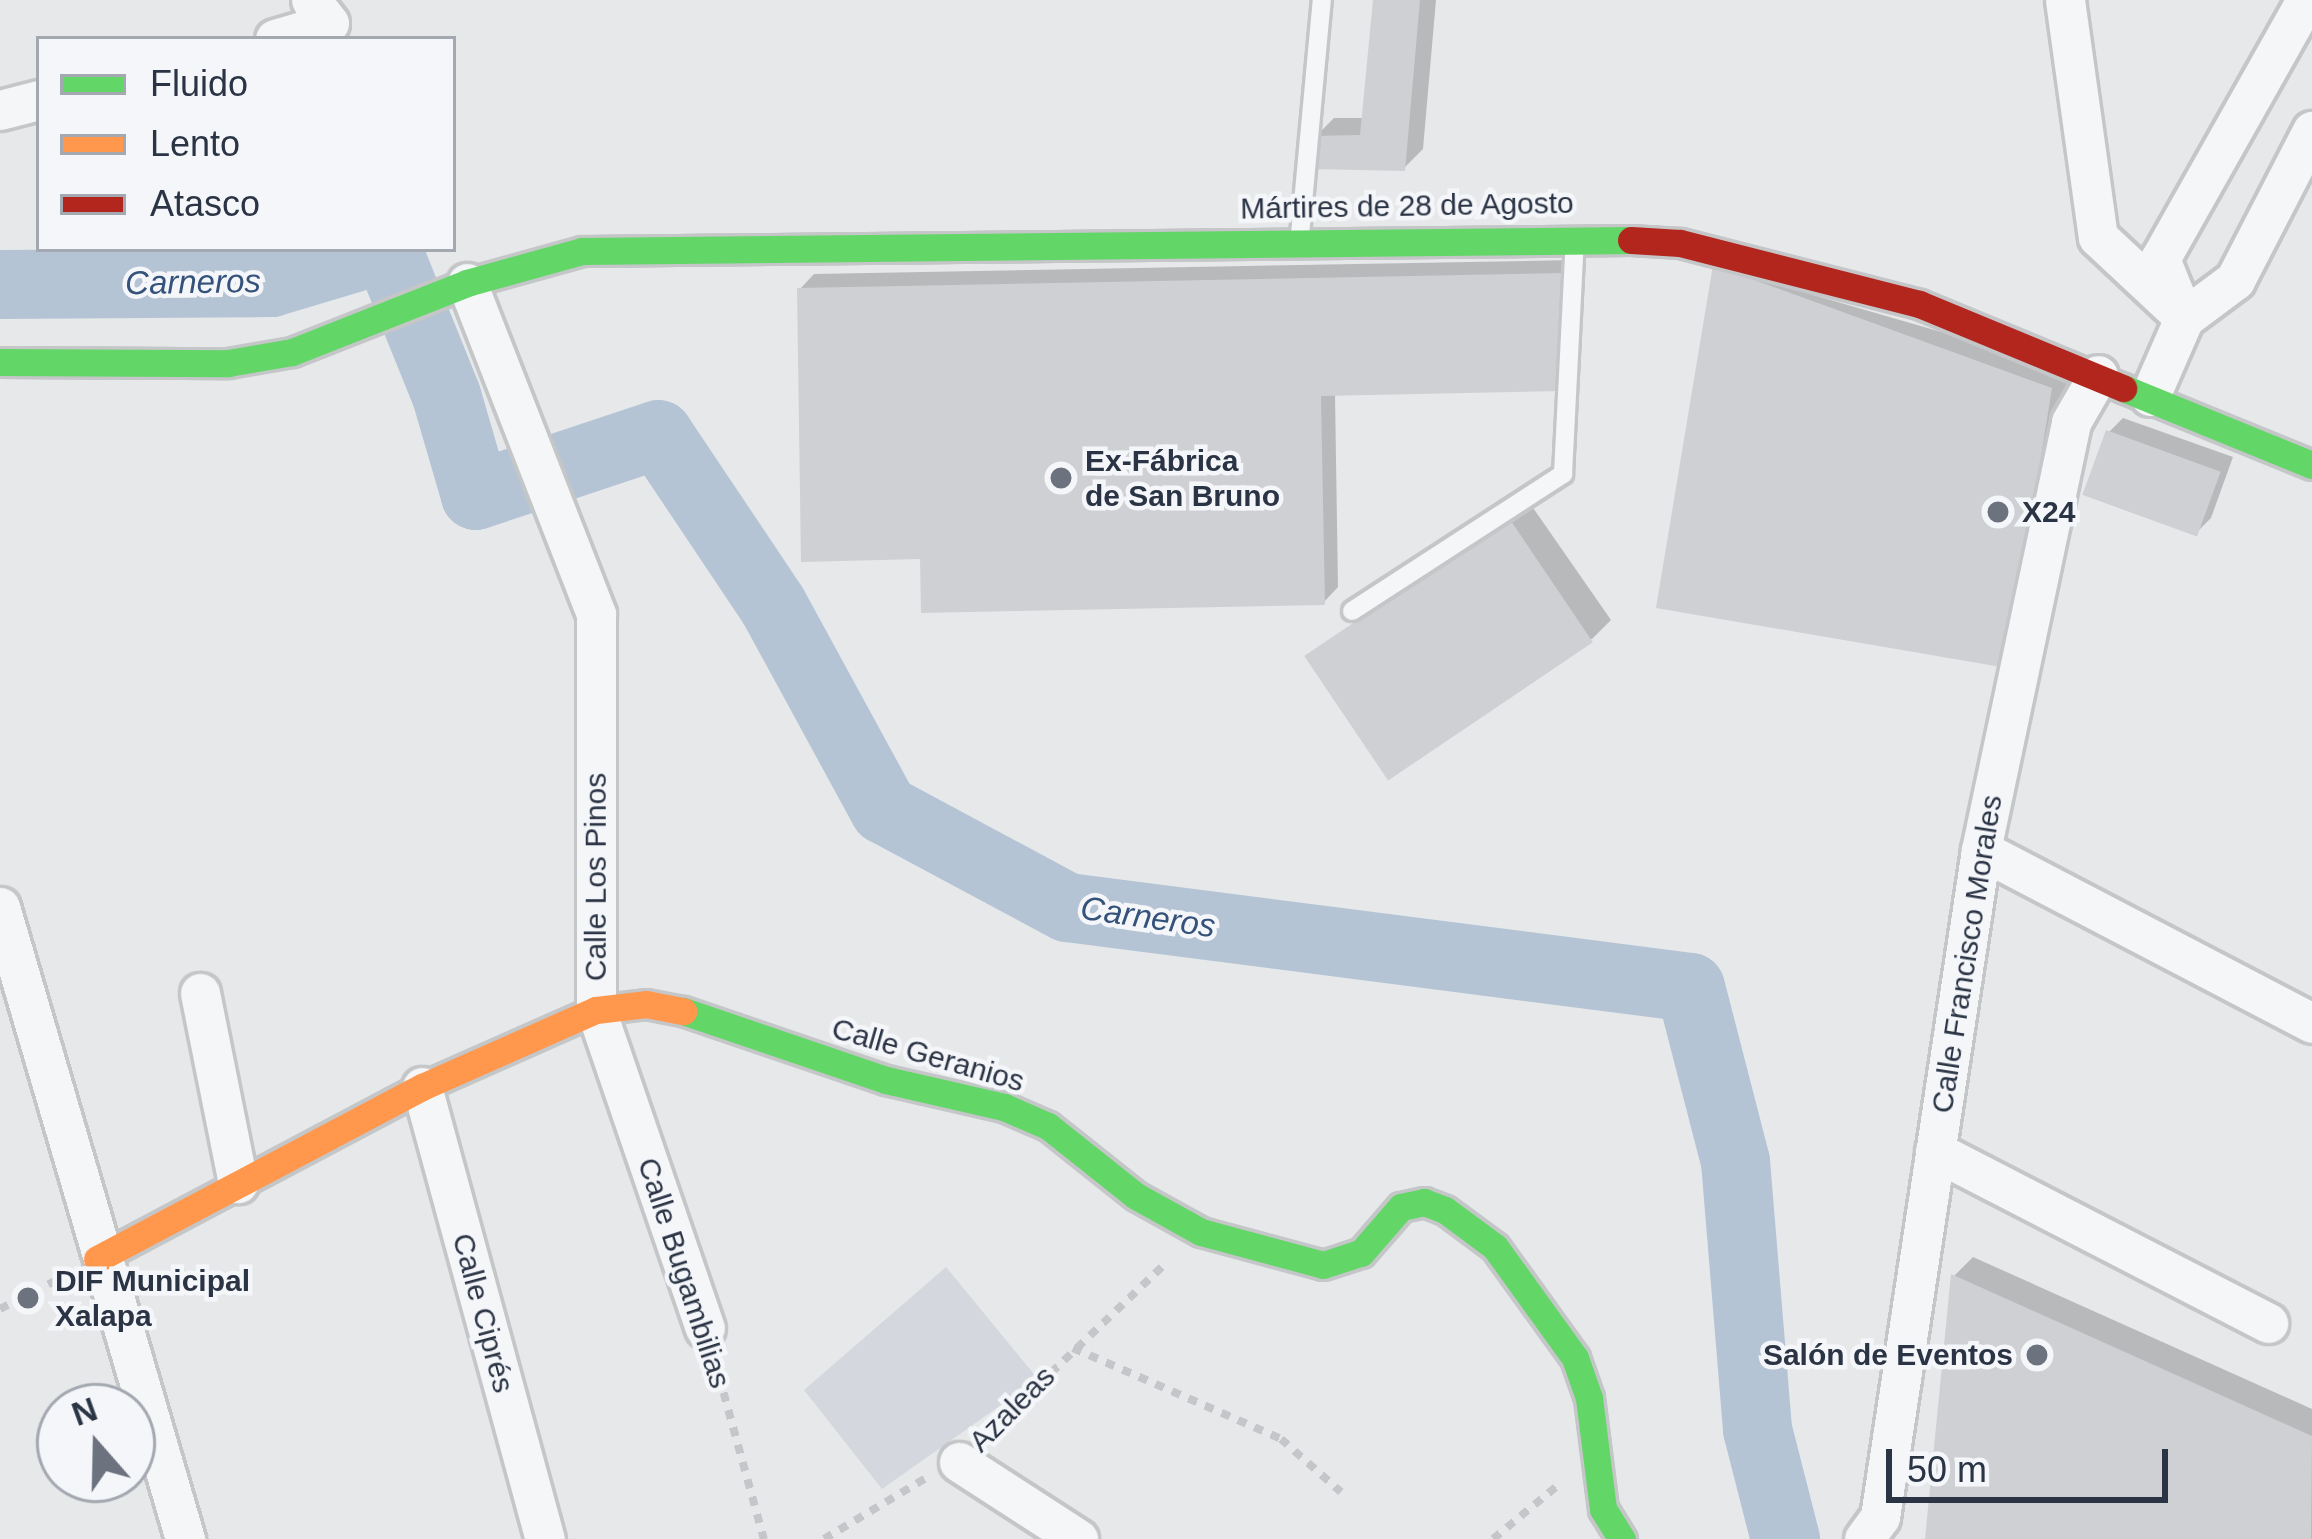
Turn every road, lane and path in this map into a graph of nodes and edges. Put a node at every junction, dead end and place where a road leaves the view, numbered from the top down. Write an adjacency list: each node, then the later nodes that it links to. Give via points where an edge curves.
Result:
1 (311, 0): 5 (street, via 328,22)
2 (1322, 0): 10 (lane)
3 (2066, 0): 12 (street, via 2098,237)
4 (2306, 0): 12 (street, via 2160,260)
5 (284, 36)
6 (36, 101): 7 (street)
7 (0, 110)
8 (2312, 131): 12 (street, via 2235,280)
9 (1575, 236): 10 (main road, Mártires de 28 de Agosto); 14 (main road, Mártires de 28 de Agosto, via 1680,243 1789,266 1918,304); 17 (lane, via 1563,474)
10 (1299, 240): 11 (main road, Mártires de 28 de Agosto, via 582,251)
11 (452, 289): 13 (main road, Mártires de 28 de Agosto, via 292,352 228,363); 21 (street, Calle Los Pinos, via 533,444 596,614)
12 (2184, 318): 15 (street)
13 (0, 362)
14 (2098, 375): 15 (main road, Mártires de 28 de Agosto); 18 (street, Calle Francisco Morales, via 2071,422)
15 (2150, 396): 16 (main road, Mártires de 28 de Agosto)
16 (2312, 465)
17 (1352, 611)
18 (1981, 850): 22 (street); 24 (street, Calle Francisco Morales)
19 (1, 908): 27 (street)
20 (200, 993): 25 (street)
21 (596, 1010): 23 (main road, Calle Los Pinos); 26 (main road, Calle Geranios, via 646,1004 710,1016 797,1053 1004,1107 1048,1126 1136,1196); 30 (street, Calle Bugambilias)
22 (2312, 1023)
23 (422, 1087): 25 (main road, Calle Los Pinos); 37 (street, Calle Ciprés)
24 (1935, 1151): 29 (street); 35 (street, Calle Francisco Morales)
25 (238, 1183): 27 (main road, Calle Los Pinos)
26 (1201, 1232): 31 (path, Azaleas); 32 (main road, Calle Geranios, via 1323,1265 1361,1253 1401,1208 1424,1202 1445,1210 1495,1247 1575,1358)
27 (98, 1258): 28 (path); 36 (street)
28 (0, 1309)
29 (2268, 1323)
30 (705, 1328): 38 (path, Calle Bugambilias)
31 (1072, 1348): 33 (path, Azaleas); 34 (path, Azaleas, via 1281,1439)
32 (1596, 1455): 41 (path); 42 (main road, Calle Geranios, via 1603,1509)
33 (959, 1462): 39 (path, Azaleas); 40 (street)
34 (1341, 1492)
35 (1879, 1532)
36 (185, 1539)
37 (545, 1539)
38 (764, 1539)
39 (824, 1539)
40 (1078, 1539)
41 (1493, 1539)
42 (1622, 1539)

